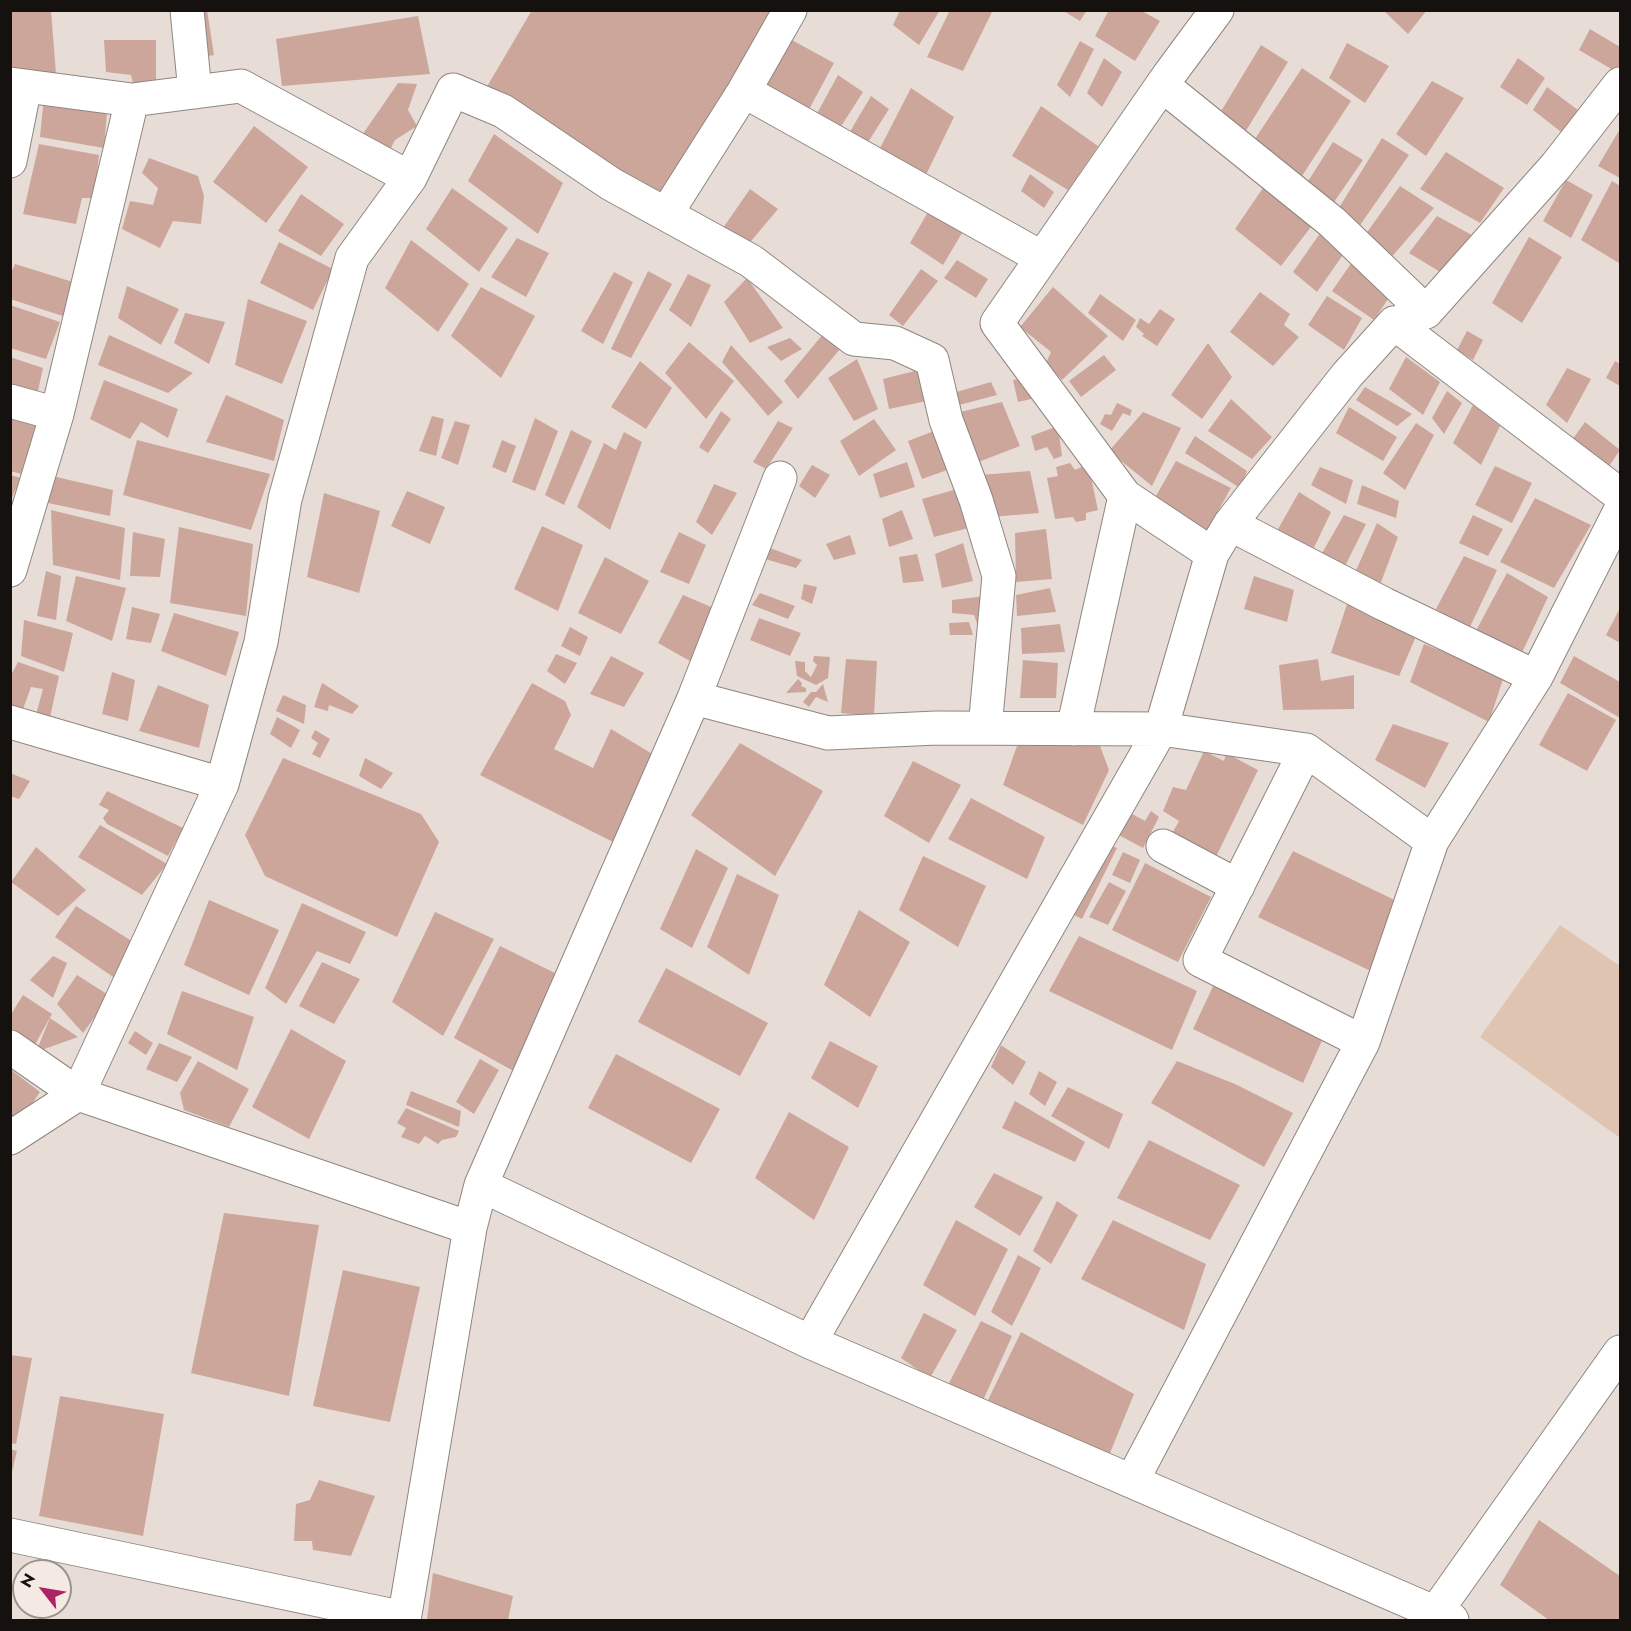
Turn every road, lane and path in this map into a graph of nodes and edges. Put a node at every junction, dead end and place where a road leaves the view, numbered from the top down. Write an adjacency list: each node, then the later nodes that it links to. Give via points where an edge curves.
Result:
1 (187, 10): 8 (street)
2 (790, 10): 7 (street)
3 (1217, 10): 6 (street)
4 (1620, 84): 14 (street, via 1556,166)
5 (18, 85): 9 (street); 10 (street)
6 (1162, 85): 13 (street); 14 (street, via 1332,222)
7 (744, 91): 12 (street); 13 (street)
8 (195, 92): 9 (street); 11 (street, via 241,86)
9 (132, 100): 17 (street)
10 (10, 161)
11 (410, 178): 12 (street, via 453,90 503,111 611,184); 32 (street, via 352,258 285,499 261,642)
12 (666, 214): 28 (street, via 751,261 854,339 894,343 932,360 946,420 999,576)
13 (1042, 258): 20 (street, via 997,323)
14 (1426, 312): 15 (street)
15 (1394, 323): 19 (street); 22 (street, via 1347,375)
16 (10, 401): 17 (street)
17 (57, 414): 24 (street)
18 (780, 478): 26 (street)
19 (1620, 495)
20 (1125, 496): 23 (street); 29 (street)
21 (1620, 512): 25 (street)
22 (1230, 524): 23 (street); 25 (street)
23 (1212, 554): 30 (street)
24 (10, 570)
25 (1536, 677): 33 (street)
26 (694, 698): 28 (street, via 828,733); 40 (street)
27 (10, 722): 32 (street)
28 (985, 728): 29 (street)
29 (1073, 729): 30 (street)
30 (1161, 729): 31 (street); 42 (street)
31 (1306, 750): 33 (street); 35 (street)
32 (222, 784): 38 (street)
33 (1432, 841): 36 (street)
34 (1163, 846): 35 (street)
35 (1238, 886): 36 (street, via 1200,960)
36 (1363, 1042): 44 (street)
37 (10, 1047): 38 (street)
38 (78, 1094): 39 (street); 41 (street)
39 (10, 1138)
40 (481, 1185): 41 (street); 42 (street)
41 (470, 1228): 47 (street)
42 (810, 1342): 44 (street)
43 (1620, 1352): 46 (street)
44 (1132, 1481): 46 (street)
45 (10, 1535): 47 (street)
46 (1443, 1617)
47 (404, 1619)

